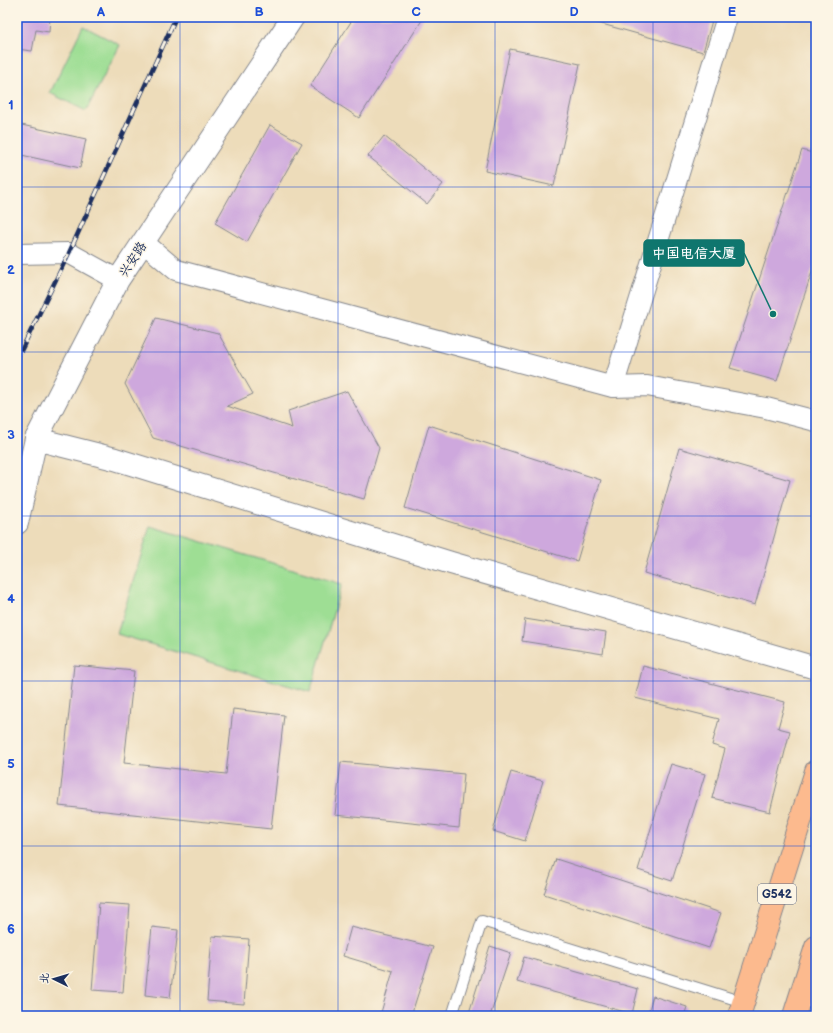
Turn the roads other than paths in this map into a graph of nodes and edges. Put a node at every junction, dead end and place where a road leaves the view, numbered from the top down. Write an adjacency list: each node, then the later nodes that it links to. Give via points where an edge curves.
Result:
1 (292, 17): 3 (street, 兴安路)
2 (727, 17): 6 (street)
3 (143, 242): 5 (street, 兴安路); 6 (street, via 176,270)
4 (17, 254): 5 (street, via 69,253)
5 (118, 280): 8 (street, 兴安路)
6 (613, 386): 7 (street, via 647,386 766,408)
7 (816, 421)
8 (36, 439): 9 (street, 兴安路); 10 (street, via 116,459 451,563)
9 (17, 523)
10 (816, 668)
11 (816, 771): 14 (highway, G542)
12 (816, 947): 13 (highway)
13 (809, 996): 16 (highway)
14 (741, 1009): 15 (lane, via 482,922)
15 (452, 1016)
16 (794, 1016)

